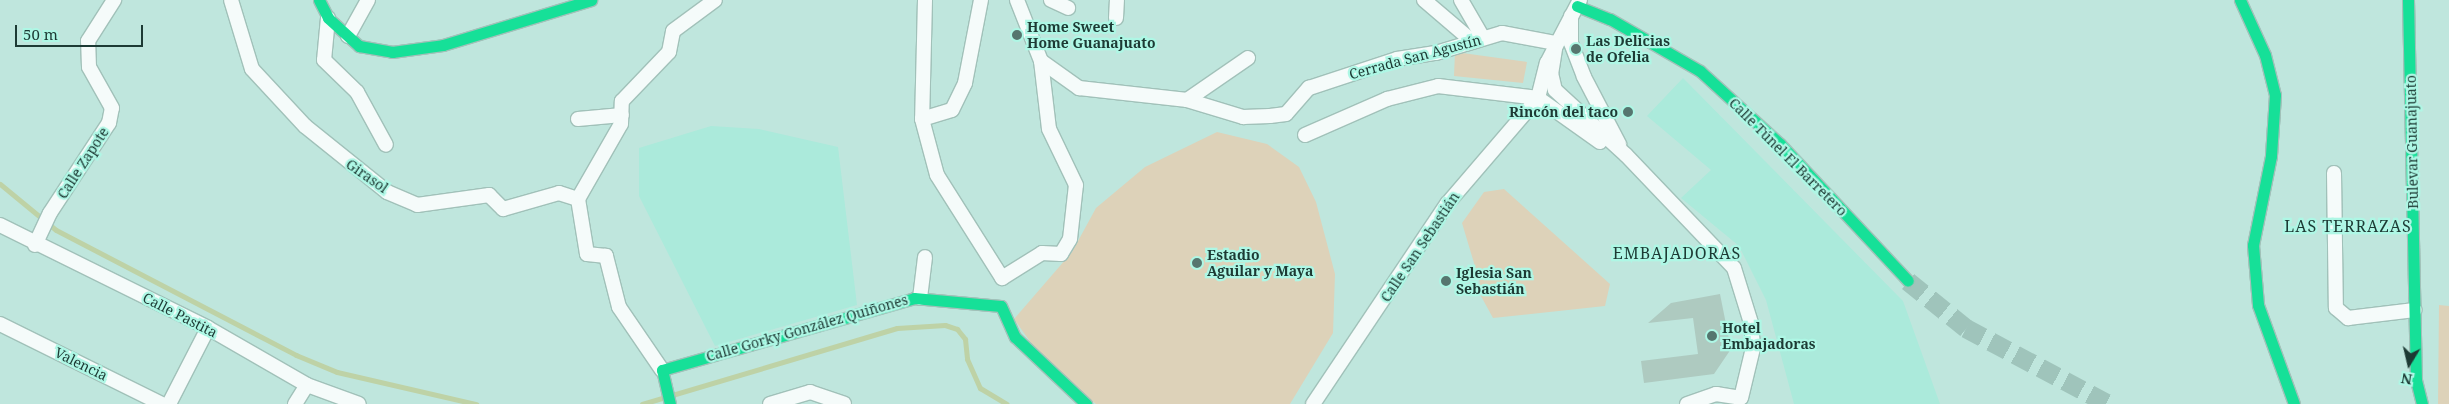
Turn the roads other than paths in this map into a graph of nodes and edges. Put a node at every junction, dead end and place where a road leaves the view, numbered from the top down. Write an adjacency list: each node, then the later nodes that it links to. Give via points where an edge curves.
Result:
1 (114, 0): 36 (street, Calle Zapote, via 88,41 89,67 112,108 109,123 50,212)
2 (231, 0): 34 (street, Girasol, via 252,69 305,126 387,192 417,205 489,195 503,209 558,193)
3 (319, 0): 18 (street)
4 (368, 0): 20 (street)
5 (591, 0): 20 (street, via 443,45 392,52 359,46)
6 (715, 0): 27 (street, via 672,31 669,52 622,101)
7 (925, 0): 29 (street)
8 (981, 0): 29 (street, via 965,82 952,110)
9 (1018, 0): 24 (street)
10 (1051, 0): 17 (street)
11 (1117, 0): 19 (street)
12 (1424, 0): 21 (street)
13 (1461, 0): 21 (street, via 1458,3)
14 (2240, 0): 56 (street, via 2265,54 2275,95 2271,156 2253,245 2258,305)
15 (2408, 0): 40 (street, Bulevar Guanajuato)
16 (1576, 7): 22 (street); 32 (street, via 1571,43 1584,77); 38 (street, Calle Túnel El Barretero, via 1610,19 1700,71 1780,144)
17 (1068, 8)
18 (328, 18): 20 (street); 31 (street, via 324,60 357,92)
19 (1116, 18)
20 (348, 36)
21 (1478, 40): 22 (street, Cerrada San Agustín, via 1502,33); 26 (street, Cerrada San Agustín, via 1397,59 1309,88 1286,114 1243,117)
22 (1556, 43): 25 (street); 32 (street, via 1551,74 1555,90)
23 (1248, 58): 26 (street)
24 (1041, 61): 26 (street, via 1079,88); 29 (street, via 1049,129 1076,185 1070,239 1061,254 1042,253 1002,278 943,191)
25 (1538, 98): 30 (street, via 1438,86 1387,99); 32 (street, via 1569,124); 54 (street, Calle San Sebastián, via 1446,204)
26 (1187, 100)
27 (622, 114): 28 (street); 34 (street, via 622,124)
28 (578, 119)
29 (922, 119)
30 (1305, 135)
31 (386, 145)
32 (1626, 155): 45 (street, via 1734,268 1751,323 1753,348)
33 (2334, 173): 40 (street, via 2336,308 2348,318)
34 (578, 199): 43 (street, via 587,254 606,256 619,307)
35 (0, 225): 36 (street, Calle Pastita)
36 (37, 242): 42 (street, Calle Pastita)
37 (924, 257): 39 (street)
38 (1908, 281)
39 (920, 298): 43 (street, Calle Gorky González Quiñones); 53 (street, Calle Gorky González Quiñones, via 1000,306 1014,337)
40 (2415, 310): 57 (street, Bulevar Guanajuato, via 2416,380)
41 (0, 324): 46 (street, Valencia)
42 (208, 328): 44 (street, Calle Pastita); 47 (street)
43 (663, 376): 50 (street)
44 (307, 385): 48 (street); 49 (street, Calle Pastita)
45 (1742, 401): 55 (street, via 1716,394)
46 (162, 404)
47 (169, 404)
48 (295, 404)
49 (359, 404)
50 (670, 404)
51 (770, 404): 52 (street, via 810,392)
52 (844, 404)
53 (1086, 404)
54 (1313, 404)
55 (1687, 404)
56 (2294, 404)
57 (2422, 404)

